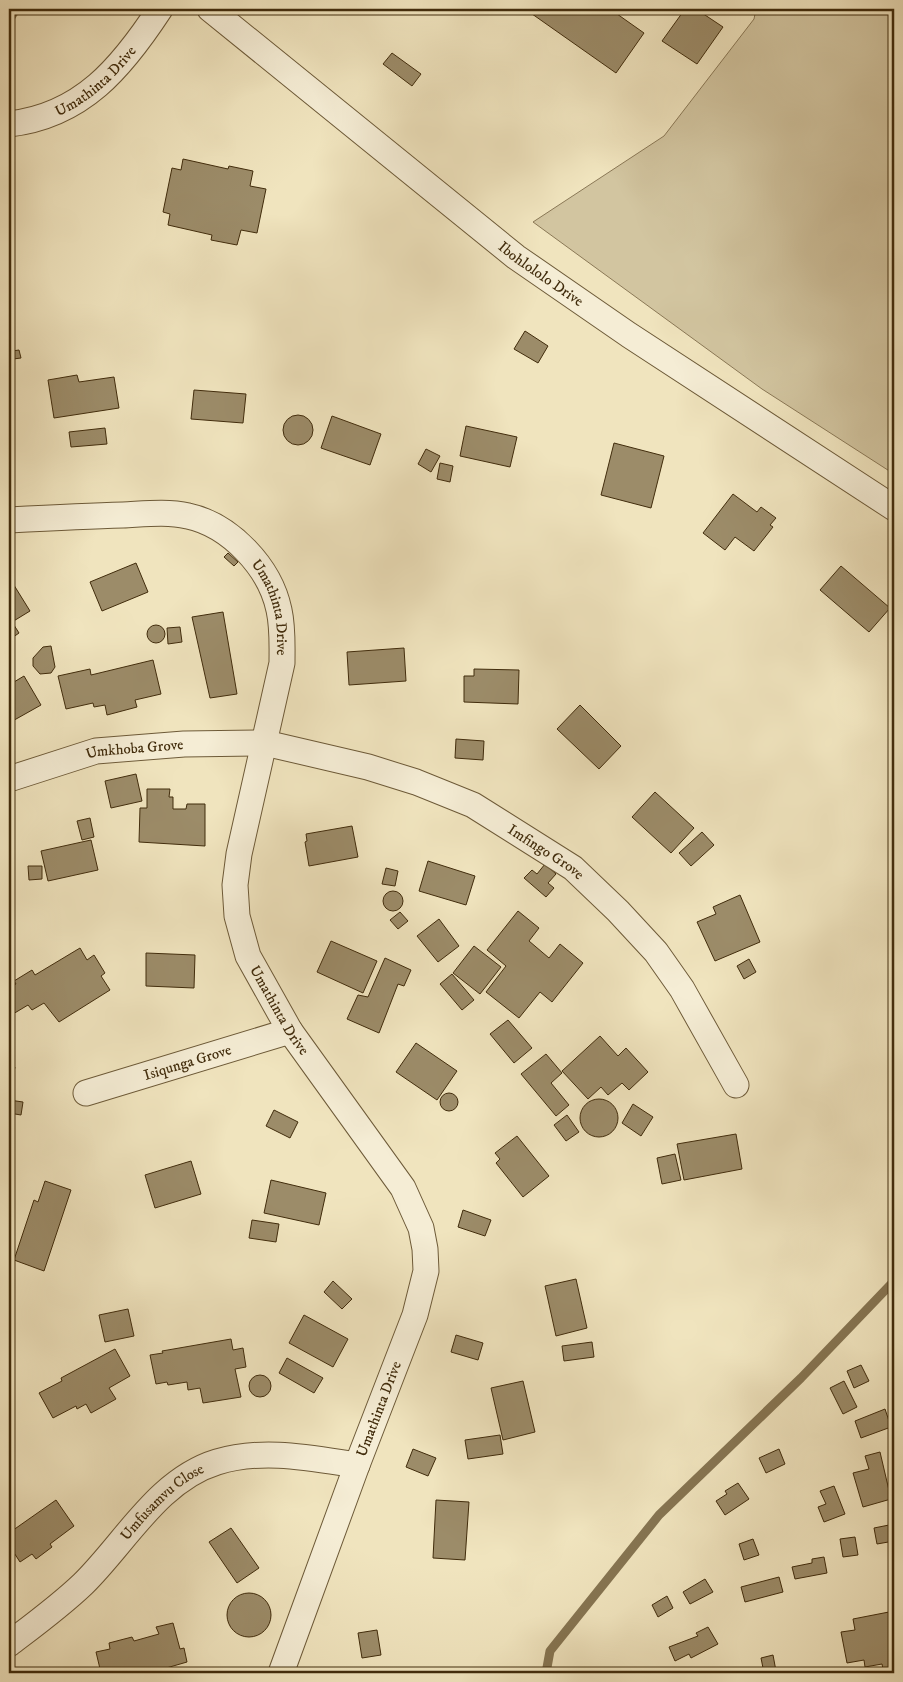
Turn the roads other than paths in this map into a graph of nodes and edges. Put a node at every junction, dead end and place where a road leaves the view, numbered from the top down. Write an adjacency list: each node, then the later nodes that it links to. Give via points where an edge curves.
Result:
1 (160, 9): 3 (street, Umathinta Drive, via 109,77 85,96 44,117)
2 (210, 9): 4 (street, Ibohlololo Drive, via 516,257 629,336)
3 (9, 124)
4 (894, 508)
5 (9, 520): 6 (street, Umathinta Drive, via 160,513 188,516 211,525 250,553 279,608 283,633 282,663)
6 (265, 743): 7 (street, Umkhoba Grove, via 184,744 96,751); 8 (street, Umathinta Drive, via 239,854 235,885 237,916 248,956); 9 (street, Imfingo Grove, via 368,767 473,805 573,868 656,952)
7 (9, 779)
8 (290, 1031): 10 (street, Isiqunga Grove); 11 (street, Umathinta Drive, via 402,1188 422,1228 426,1270 415,1315)
9 (736, 1085)
10 (86, 1093)
11 (357, 1464): 12 (street, Umfusamvu Close, via 257,1455 204,1467 170,1489 140,1518 82,1585); 13 (street, Umathinta Drive)
12 (9, 1644)
13 (281, 1673)

